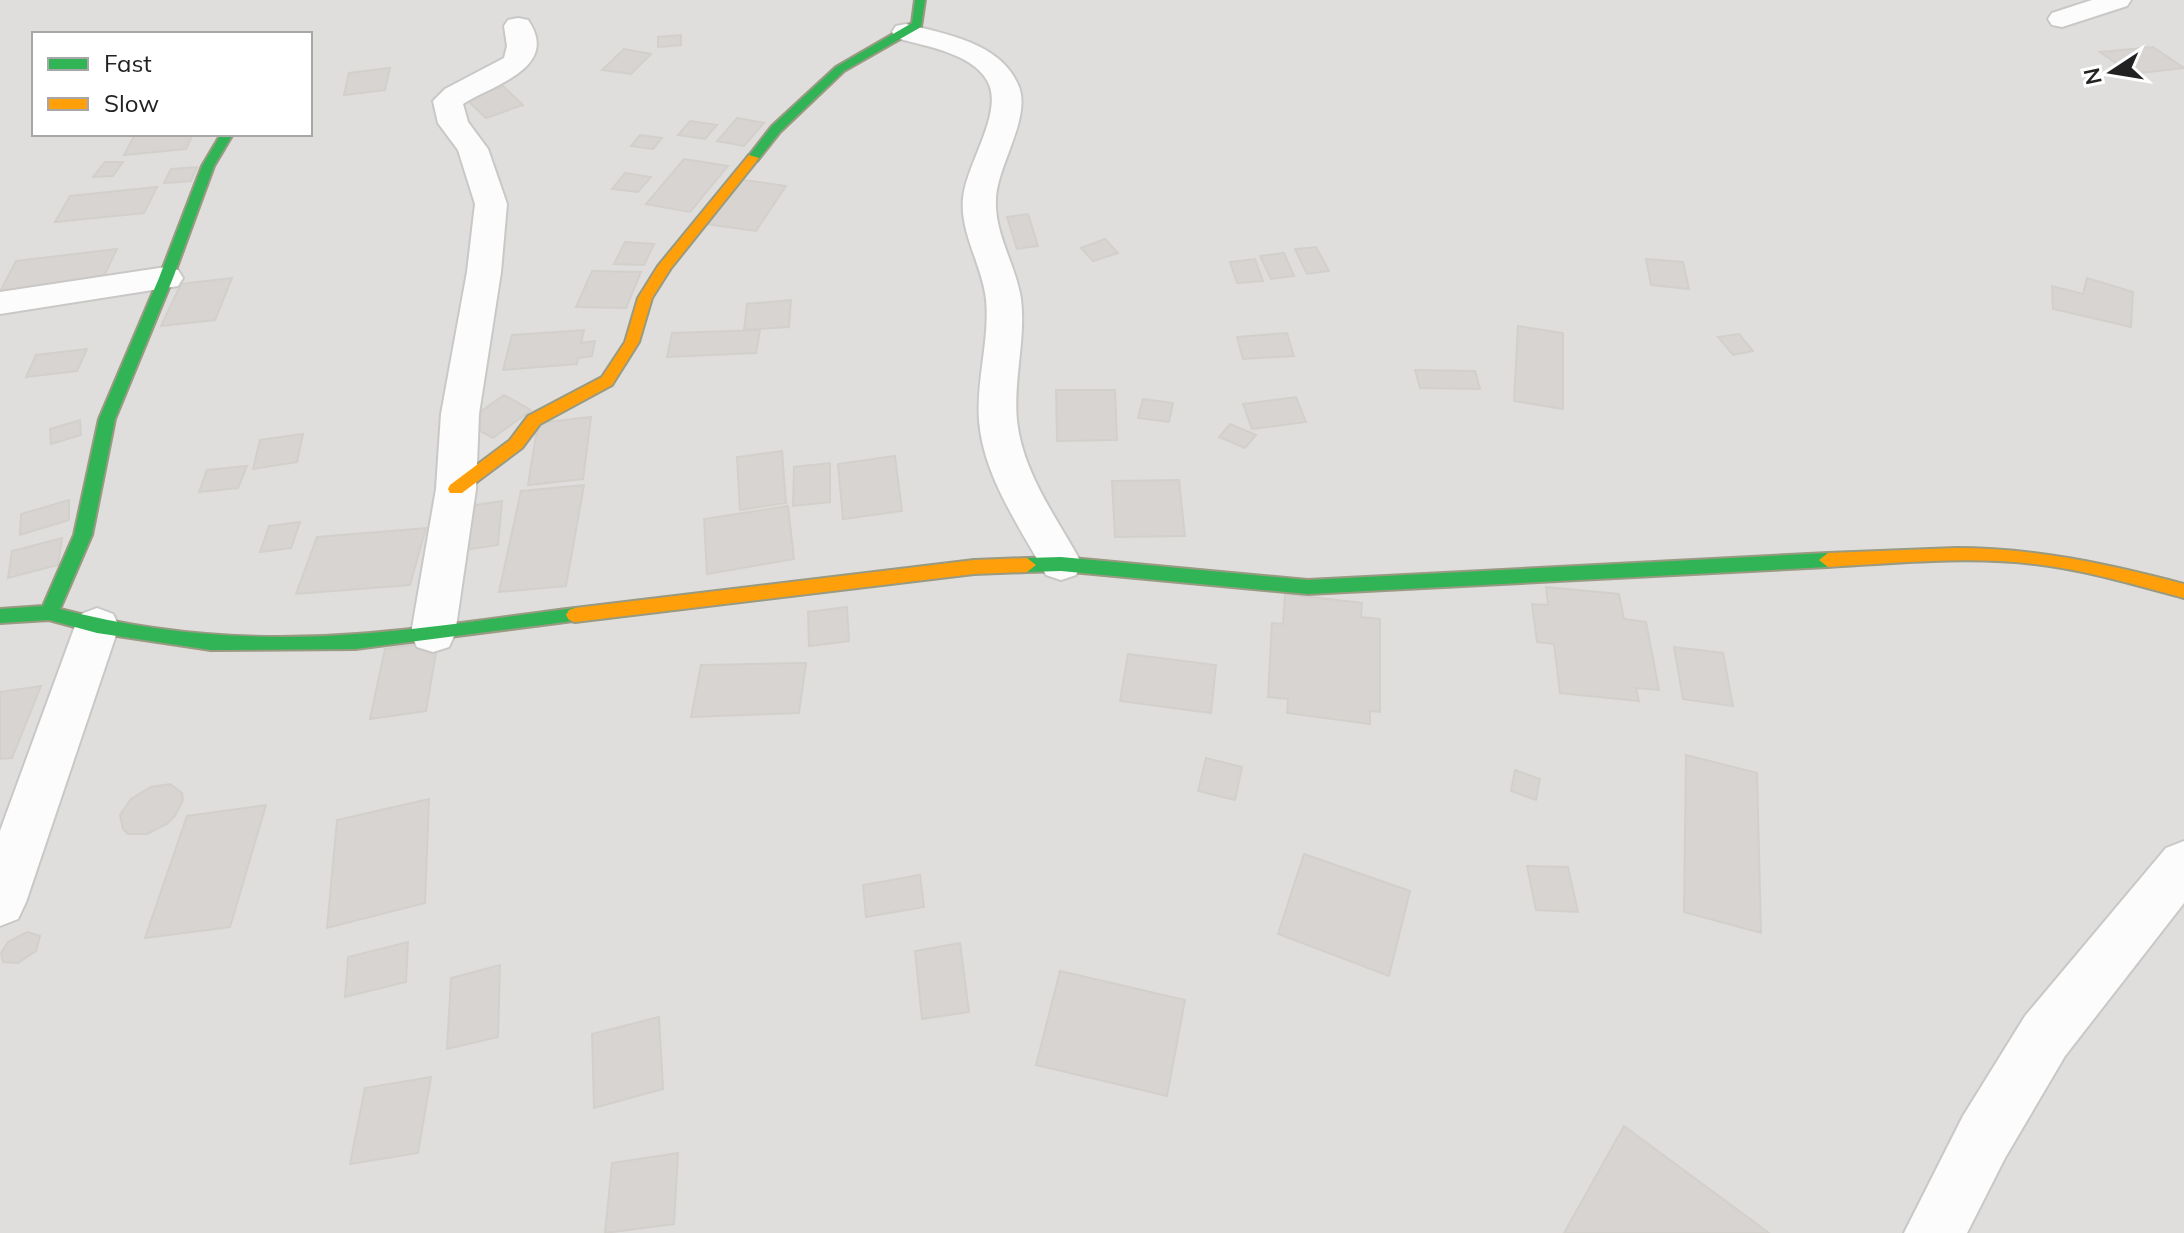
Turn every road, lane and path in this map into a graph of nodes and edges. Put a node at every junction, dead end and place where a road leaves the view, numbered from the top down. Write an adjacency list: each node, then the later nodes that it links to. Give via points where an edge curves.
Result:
1 (920, 0): 5 (street, via 917,25)
2 (2118, 0): 3 (street)
3 (2062, 19)
4 (518, 26): 9 (street, via 519,58 448,101 453,123 473,149 491,204 460,414)
5 (906, 32): 9 (street, via 840,69 776,129 665,266 645,298 632,342 607,381 534,420 516,444); 10 (street, via 978,57 997,74 1007,95 979,204 1003,301 998,422 1014,476)
6 (226, 136): 7 (street, via 208,166)
7 (166, 278): 8 (street); 12 (street, via 107,419 83,535)
8 (0, 303)
9 (456, 489): 15 (street)
10 (1061, 564): 11 (street, via 1308,587 1950,554 2080,564); 15 (street, via 974,567)
11 (2184, 591)
12 (49, 613): 13 (street); 14 (street)
13 (0, 616)
14 (97, 626): 15 (street, via 246,644); 17 (street)
15 (433, 634)
16 (2184, 864): 18 (street, via 2045,1036 1984,1137)
17 (0, 902)
18 (1935, 1233)

